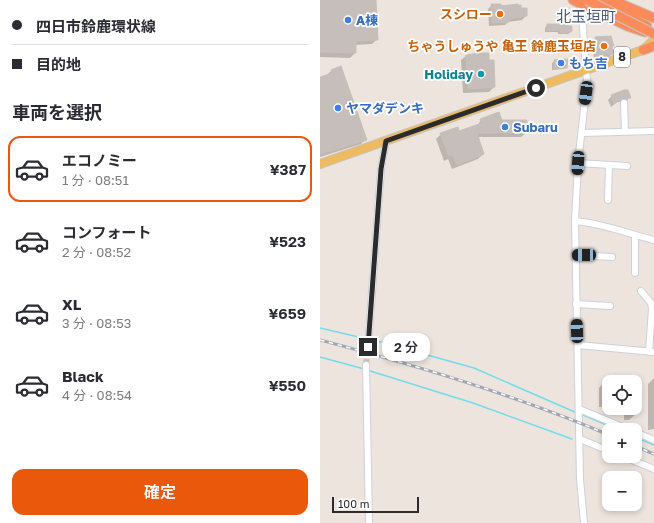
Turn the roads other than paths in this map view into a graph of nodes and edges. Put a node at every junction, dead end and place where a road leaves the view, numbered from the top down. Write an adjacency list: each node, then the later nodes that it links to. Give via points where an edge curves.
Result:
1 (597, 0): 5 (highway)
2 (612, 0): 4 (highway)
3 (580, 1): 6 (highway, bridge); 9 (street)
4 (654, 18)
5 (654, 29)
6 (654, 39): 7 (highway)
7 (643, 50): 9 (main road, 8)
8 (654, 51): 9 (main road, 8)
9 (587, 70): 13 (street); 14 (main road, 8)
10 (624, 103): 12 (street)
11 (654, 130): 12 (street)
12 (625, 132): 13 (street)
13 (582, 133): 15 (street)
14 (386, 141): 16 (main road, 8); 29 (street, via 381,169)
15 (578, 163): 17 (street); 20 (street)
16 (320, 164)
17 (609, 165): 18 (street); 19 (street)
18 (627, 166)
19 (608, 200)
20 (575, 221): 21 (street); 23 (street)
21 (635, 235): 22 (street); 25 (street)
22 (654, 240)
23 (576, 256): 24 (street); 27 (street)
24 (612, 257)
25 (634, 273)
26 (641, 291): 31 (street, via 651,303)
27 (576, 304): 28 (street); 30 (street)
28 (610, 306)
29 (369, 342)
30 (578, 345): 31 (street); 33 (street)
31 (652, 352)
32 (366, 368): 41 (street)
33 (579, 412): 34 (street); 36 (street)
34 (610, 423)
35 (642, 435): 37 (street)
36 (580, 439): 38 (street); 42 (street)
37 (654, 440)
38 (602, 448)
39 (639, 463): 40 (street)
40 (654, 469)
41 (369, 523)
42 (584, 523)

